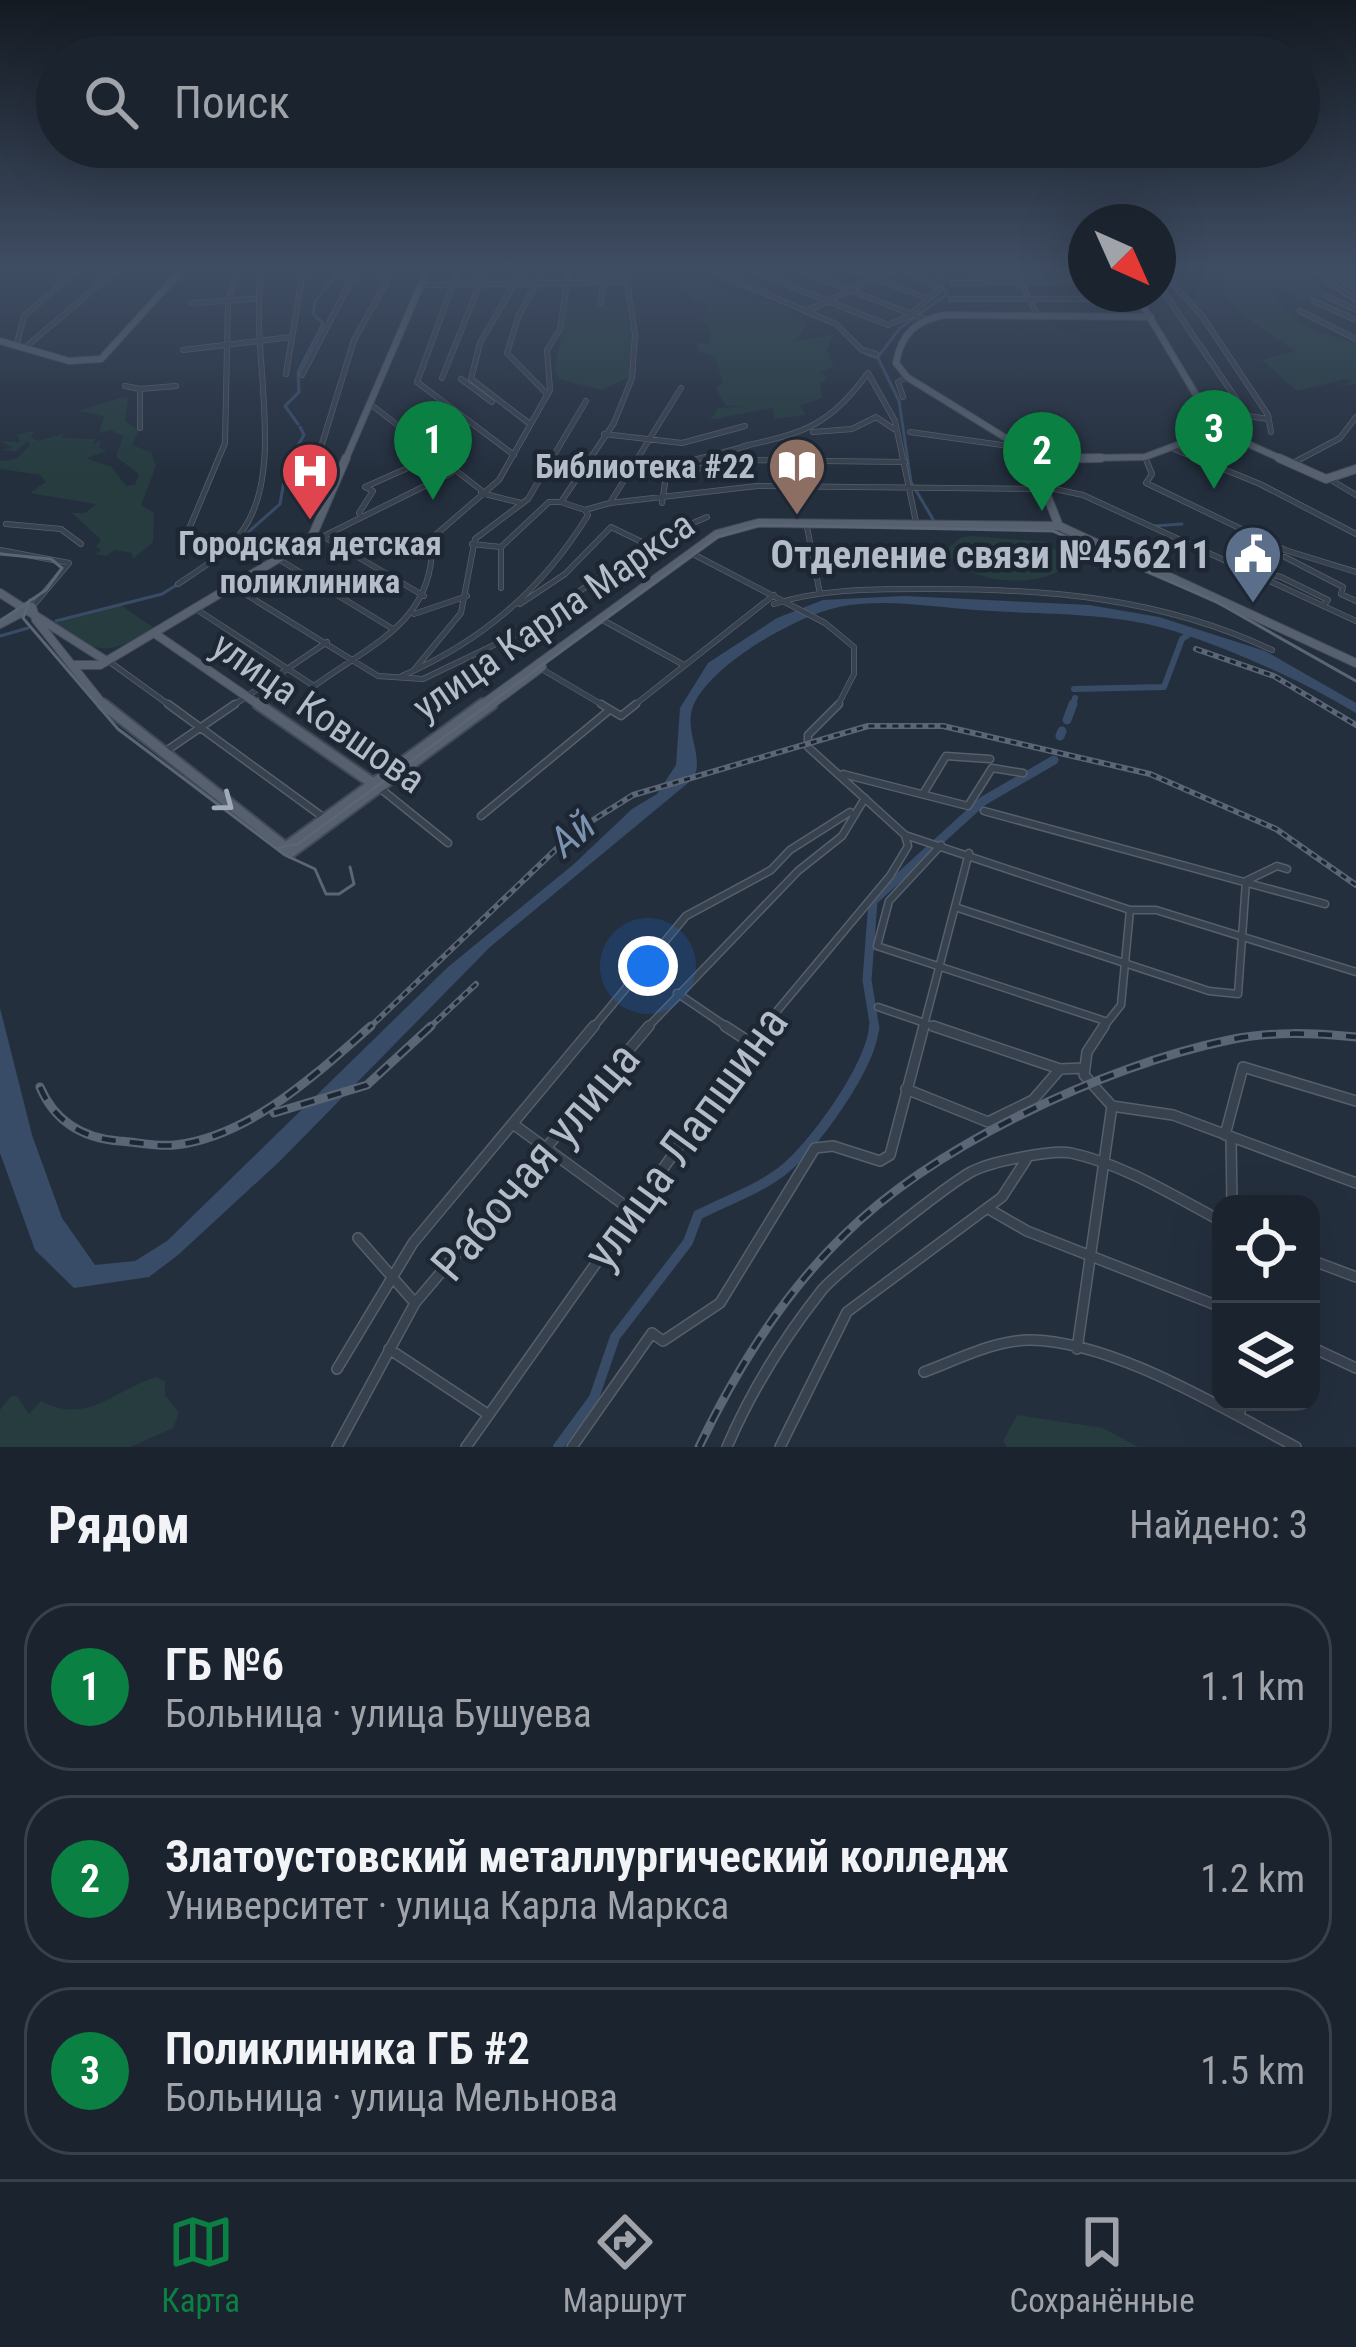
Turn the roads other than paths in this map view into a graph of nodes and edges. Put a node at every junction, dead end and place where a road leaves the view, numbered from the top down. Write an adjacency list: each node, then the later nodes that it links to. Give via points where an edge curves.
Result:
1 (17, 339): 23 (street)
2 (36, 339): 24 (street)
3 (123, 339): 24 (main road, via 109,355 79,362)
4 (228, 339): 25 (street)
5 (277, 339): 22 (street)
6 (291, 339): 28 (street)
7 (321, 339): 29 (street)
8 (355, 339): 67 (street)
9 (397, 339): 40 (main road)
10 (432, 339): 59 (street, via 416,378 423,389)
11 (458, 339): 31 (street)
12 (483, 339): 41 (street, via 471,379)
13 (513, 339): 37 (street, via 507,352)
14 (554, 339): 37 (street)
15 (635, 339): 52 (street, via 634,378)
16 (852, 339): 27 (street)
17 (902, 339): 30 (main road, via 896,363)
18 (1164, 339): 47 (main road)
19 (1199, 339): 42 (street, via 1248,416)
20 (1216, 339): 42 (street)
21 (0, 341): 23 (main road)
22 (255, 341): 25 (street); 107 (street, via 265,488 244,530)
23 (16, 343): 24 (main road)
24 (28, 345)
25 (228, 345): 26 (street); 92 (street, via 225,443)
26 (183, 350)
27 (876, 354)
28 (286, 374)
29 (302, 375)
30 (907, 377): 38 (street, via 898,382); 56 (main road)
31 (442, 378)
32 (461, 380): 41 (street)
33 (125, 386): 35 (street)
34 (176, 386): 35 (street)
35 (140, 388): 46 (street)
36 (681, 388): 53 (street)
37 (548, 394): 44 (street)
38 (903, 397)
39 (586, 401): 76 (street)
40 (369, 403): 58 (street); 98 (main road, via 318,526)
41 (506, 408): 44 (street)
42 (1268, 419): 51 (street)
43 (1356, 421): 63 (street)
44 (530, 424): 59 (street)
45 (746, 426): 53 (street, via 682,442)
46 (140, 428)
47 (1217, 430): 57 (main road); 63 (main road)
48 (898, 431): 49 (street, via 875,417 852,429); 49 (street, via 868,373); 62 (street)
49 (808, 432): 55 (street)
50 (910, 432): 56 (street)
51 (1271, 432)
52 (604, 434): 53 (street); 64 (street)
53 (648, 439): 65 (street)
54 (756, 444): 55 (street)
55 (744, 446): 65 (street, via 676,468)
56 (1023, 448): 61 (main road)
57 (1174, 448): 60 (main road); 93 (street)
58 (437, 455): 68 (street); 77 (street, via 365,487 373,491)
59 (515, 455): 73 (street, via 500,480)
60 (1145, 457): 61 (main road); 75 (street, via 1152,474 1146,483)
61 (1034, 459): 72 (main road)
62 (904, 462): 69 (street, via 739,460); 71 (street)
63 (1293, 463): 70 (main road)
64 (586, 464): 65 (street); 79 (street)
65 (630, 469): 69 (street); 80 (street)
66 (1356, 469): 70 (main road)
67 (314, 470)
68 (452, 470): 73 (street); 83 (street)
69 (657, 473): 81 (street, via 667,476)
70 (1330, 480): 74 (street)
71 (910, 488): 72 (street); 81 (street, via 749,486); 87 (street)
72 (1045, 488): 91 (main road); 105 (street, via 1083,495)
73 (481, 491): 76 (street); 113 (street, via 432,538)
74 (1356, 495)
75 (1182, 499): 82 (street); 106 (street, via 1285,550)
76 (526, 501): 78 (street); 96 (street)
77 (370, 502): 83 (street); 85 (street)
78 (550, 502): 79 (street); 99 (street)
79 (561, 502): 84 (street)
80 (610, 503): 81 (street); 84 (street)
81 (662, 503)
82 (1172, 506)
83 (380, 508): 85 (street)
84 (584, 510): 120 (street, via 563,557)
85 (362, 517): 94 (street)
86 (707, 517): 97 (street)
87 (916, 523): 89 (main road, улица Карла Маркса); 102 (main road, улица Карла Маркса, via 765,522 723,531)
88 (6, 524): 95 (street, via 61,529)
89 (961, 525): 90 (main road, улица Карла Маркса); 91 (main road, улица Карла Маркса)
90 (807, 526): 102 (main road, улица Карла Маркса, via 730,535); 112 (street)
91 (1059, 526): 133 (main road, улица Карла Маркса)
92 (189, 529)
93 (1356, 534)
94 (322, 536): 98 (street); 113 (street)
95 (82, 544)
96 (472, 544): 99 (street); 114 (street)
97 (647, 544): 120 (street, via 611,527 565,574); 138 (street, via 523,631 431,677)
98 (301, 547): 104 (main road)
99 (501, 547): 109 (street)
100 (0, 550): 117 (street, via 64,558 68,570)
101 (1258, 552): 105 (street)
102 (694, 554): 111 (street); 122 (main road, улица Карла Маркса)
103 (1285, 557): 115 (street)
104 (280, 560): 108 (main road); 125 (street)
105 (1246, 570): 123 (street, via 1270,570)
106 (1356, 572)
107 (178, 584)
108 (233, 587): 119 (main road); 127 (street)
109 (501, 588)
110 (0, 592): 117 (main road)
111 (774, 595): 116 (street); 118 (street)
112 (820, 595): 116 (street); 129 (street, via 1101,597)
113 (424, 596): 121 (street)
114 (467, 596): 121 (street); 137 (street)
115 (1356, 601)
116 (778, 602): 118 (street); 144 (street, via 854,647 856,665 839,710 806,739)
117 (32, 607): 124 (main road); 130 (main road); 132 (main road)
118 (757, 608): 134 (street)
119 (196, 609): 126 (main road); 135 (street)
120 (507, 613): 137 (street)
121 (414, 614): 125 (street)
122 (602, 620): 134 (street); 136 (main road, улица Карла Маркса); 146 (main road, улица Карла Маркса)
123 (1356, 621)
124 (0, 624)
125 (393, 628): 131 (street)
126 (154, 633): 128 (main road); 139 (main road, улица Ковшова)
127 (327, 642): 131 (street); 135 (street)
128 (128, 648): 130 (main road); 130 (main road)
129 (1272, 650)
130 (95, 657): 132 (main road); 132 (main road); 141 (street)
131 (353, 658): 135 (street, via 314,686); 138 (street, via 378,676)
132 (70, 660): 142 (main road, via 113,717)
133 (1356, 663)
134 (684, 665): 140 (street, via 620,716)
135 (288, 668): 139 (street)
136 (540, 668): 140 (street); 146 (main road, улица Карла Маркса)
137 (414, 670): 138 (street)
138 (398, 676)
139 (246, 698): 141 (street); 146 (main road, улица Ковшова)
140 (607, 712): 151 (street)
141 (201, 727): 142 (street); 152 (street)
142 (160, 754): 152 (main road, улица Карла Маркса, one-way to 152, via 289,849)
143 (991, 759): 147 (street, via 944,760)
144 (838, 773): 147 (street); 148 (street)
145 (1023, 773): 147 (street, via 992,768 968,806)
146 (374, 784): 152 (main road, улица Карла Маркса); 154 (street, улица Ковшова)
147 (923, 794)
148 (865, 798): 149 (street, Рабочая улица); 153 (street)
149 (853, 810): 166 (street, Рабочая улица, via 842,836); 176 (street, via 772,870 686,916)
150 (983, 811): 158 (street)
151 (481, 816)
152 (327, 820)
153 (905, 835): 155 (street); 170 (street, улица Лапшина, via 896,868)
154 (448, 843)
155 (941, 845): 156 (street); 164 (street, via 887,898 877,946)
156 (969, 853): 160 (street); 161 (street)
157 (1287, 869): 158 (street)
158 (1246, 881): 159 (street); 162 (street)
159 (1325, 904)
160 (955, 907): 163 (street); 164 (street)
161 (1130, 910): 162 (street, via 1156,910); 163 (street)
162 (1239, 938): 163 (street, via 1238,994); 165 (street)
163 (1126, 964): 169 (street, via 1121,1005)
164 (942, 968): 168 (street); 169 (street)
165 (1356, 972)
166 (677, 993): 170 (street); 178 (street, Рабочая улица)
167 (878, 1007): 168 (street)
168 (924, 1021): 172 (street); 173 (street)
169 (1105, 1022): 171 (street, via 1089,1042)
170 (751, 1043): 184 (street, улица Лапшина)
171 (1084, 1068): 172 (street); 175 (street, via 1094,1092)
172 (1060, 1070): 173 (street, via 1033,1100 988,1122)
173 (906, 1089): 204 (street, via 890,1155 880,1161 815,1148 720,1303 699,1309 671,1339 652,1333)
174 (1356, 1101): 177 (street, via 1243,1066)
175 (1112, 1106): 177 (street, via 1151,1106); 180 (street)
176 (512, 1124): 178 (street); 189 (street)
177 (1228, 1137): 181 (street); 182 (street)
178 (544, 1148): 184 (street); 191 (street, Рабочая улица)
179 (1026, 1160): 180 (street, via 1053,1149); 183 (street, via 1010,1189); 205 (street, via 974,1170 843,1267 758,1383)
180 (1103, 1163): 185 (street); 187 (street)
181 (1356, 1183)
182 (1231, 1195)
183 (986, 1208): 187 (street); 206 (street, via 847,1312)
184 (632, 1210): 200 (street, улица Лапшина)
185 (1212, 1217)
186 (358, 1238): 189 (street)
187 (1088, 1252): 192 (street); 194 (street)
188 (1320, 1263): 190 (street)
189 (394, 1277): 191 (street); 197 (street)
190 (1356, 1277)
191 (416, 1303): 193 (street, Рабочая улица)
192 (1212, 1303)
193 (388, 1349): 200 (street); 202 (street, Рабочая улица)
194 (1077, 1349): 198 (street, via 1031,1340); 201 (street)
195 (1320, 1351): 196 (street)
196 (1356, 1368)
197 (337, 1369)
198 (924, 1372)
199 (1240, 1411): 201 (street)
200 (486, 1413): 203 (street, улица Лапшина)
201 (1240, 1417): 207 (street)
202 (338, 1447)
203 (466, 1447)
204 (572, 1447)
205 (727, 1447)
206 (780, 1447)
207 (1296, 1447)

